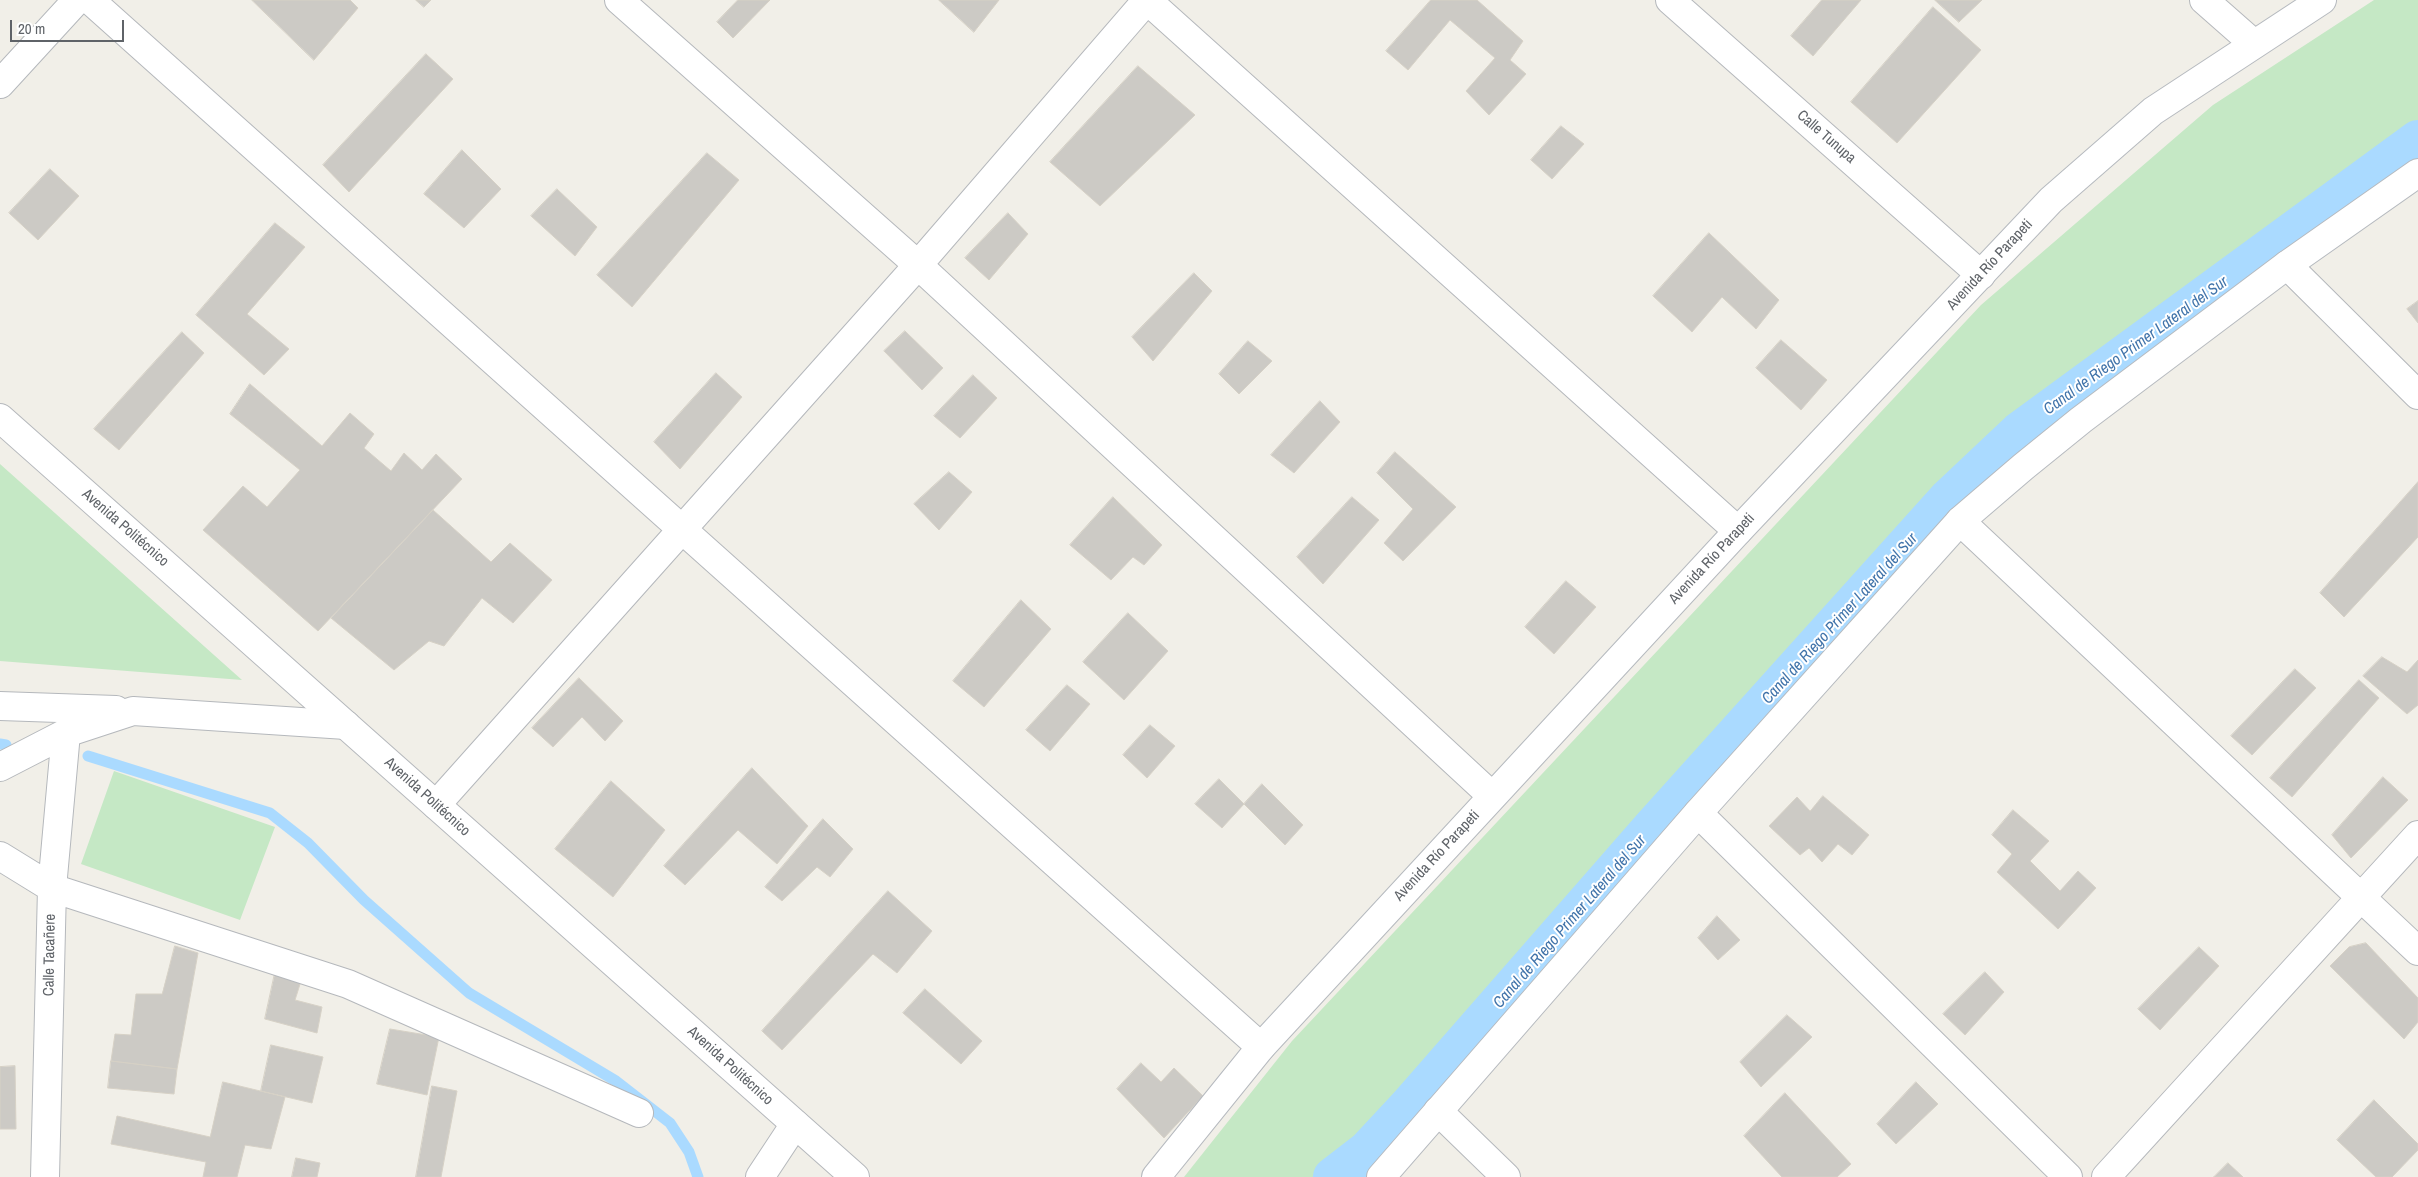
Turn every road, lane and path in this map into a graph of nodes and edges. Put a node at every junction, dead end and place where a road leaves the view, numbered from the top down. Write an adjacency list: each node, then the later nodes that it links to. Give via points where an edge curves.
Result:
1 (77, 0): 9 (street)
2 (90, 0): 17 (street)
3 (619, 0): 11 (street)
4 (1147, 0): 11 (street); 18 (street)
5 (1670, 0): 13 (street, Calle Tunupa)
6 (2204, 0): 8 (street)
7 (2322, 0): 8 (street, Avenida Río Parapeti)
8 (2254, 44): 13 (street, Avenida Río Parapeti, via 2153,111 2051,200)
9 (0, 84)
10 (2418, 173): 12 (street)
11 (918, 265): 17 (street); 24 (street)
12 (2286, 266): 14 (street); 16 (street, via 2081,420)
13 (1981, 275): 18 (street, Avenida Río Parapeti)
14 (2418, 395)
15 (0, 418): 21 (street, Avenida Politécnico)
16 (1960, 521): 26 (street); 30 (street)
17 (683, 530): 25 (street); 32 (street)
18 (1738, 531): 24 (street, Avenida Río Parapeti)
19 (0, 706): 20 (street)
20 (133, 711): 21 (street); 22 (street)
21 (346, 725): 25 (street, Avenida Politécnico)
22 (66, 733): 23 (street); 29 (street, Calle Tacañere)
23 (0, 767)
24 (1492, 796): 32 (street, Avenida Río Parapeti)
25 (436, 805): 35 (street, Avenida Politécnico)
26 (1698, 813): 33 (street); 42 (street)
27 (2418, 835): 30 (street)
28 (0, 856): 29 (street)
29 (52, 888): 34 (street, via 348,984); 36 (street, Calle Tacañere)
30 (2361, 898): 31 (street); 43 (street)
31 (2418, 951)
32 (1261, 1047): 39 (street, Avenida Río Parapeti)
33 (1438, 1111): 40 (street); 41 (street)
34 (639, 1113)
35 (794, 1124): 37 (street); 38 (street, Avenida Politécnico)
36 (45, 1177)
37 (760, 1177)
38 (854, 1177)
39 (1156, 1177)
40 (1381, 1177)
41 (1506, 1177)
42 (2068, 1177)
43 (2106, 1177)

